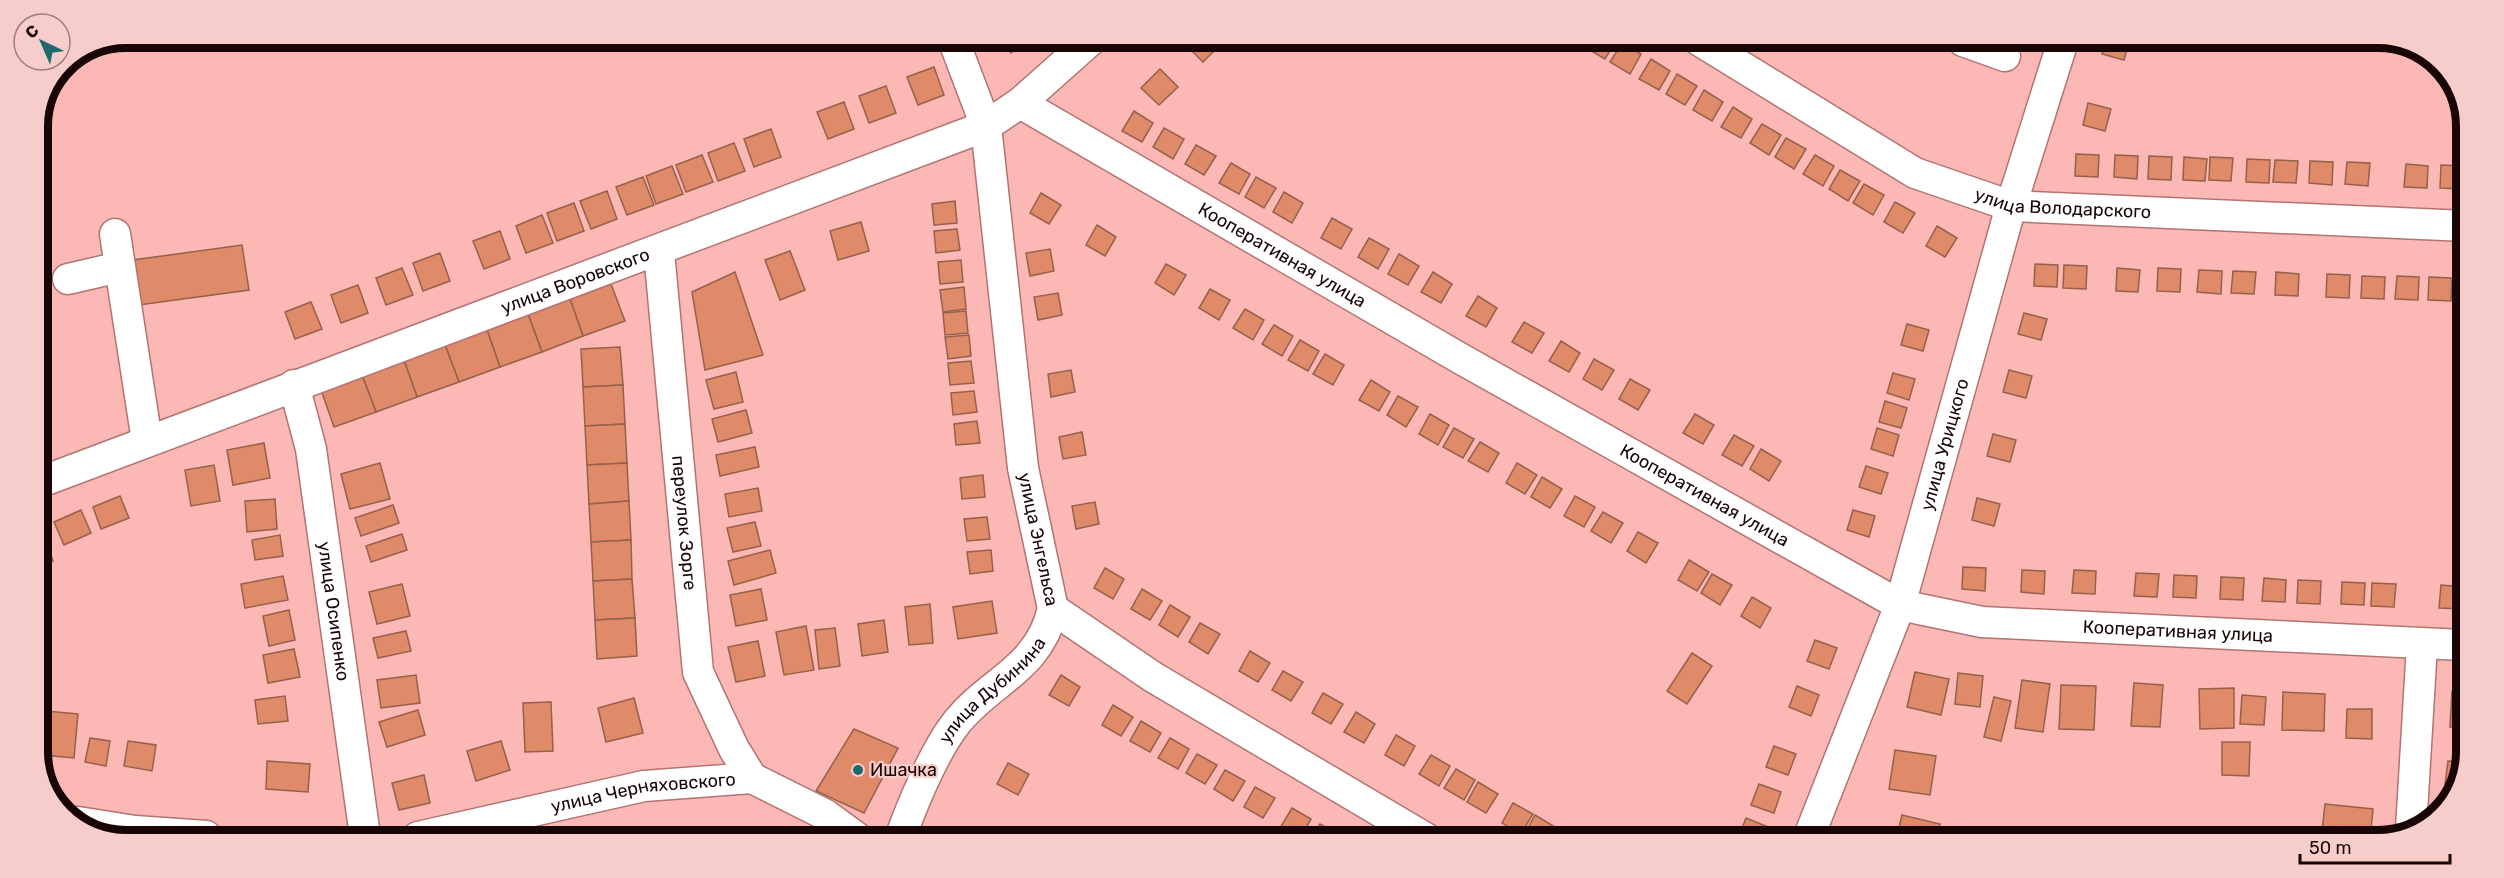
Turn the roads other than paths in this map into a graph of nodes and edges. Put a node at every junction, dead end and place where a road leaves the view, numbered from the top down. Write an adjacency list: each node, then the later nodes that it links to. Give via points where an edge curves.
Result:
1 (956, 48): 8 (street, улица Энгельса)
2 (1082, 48): 7 (street, улица Воровского)
3 (1711, 48): 9 (street, улица Володарского, via 1915,173)
4 (1983, 48): 6 (street)
5 (2061, 48): 9 (street, улица Урицкого)
6 (2005, 56)
7 (1020, 103): 8 (street, улица Воровского); 18 (street, Кооперативная улица, via 1463,360)
8 (986, 126): 12 (street, улица Воровского); 19 (street, улица Энгельса, via 1023,468)
9 (2011, 206): 10 (street, улица Володарского); 18 (street, улица Урицкого)
10 (2456, 226)
11 (115, 234): 13 (street)
12 (658, 252): 15 (street, улица Воровского); 22 (street, переулок Зорге, via 698,672)
13 (120, 267): 14 (street); 16 (street)
14 (68, 279)
15 (294, 385): 16 (street, улица Воровского); 24 (street, улица Осипенко, via 311,448)
16 (147, 441): 17 (street, улица Воровского)
17 (48, 479)
18 (1900, 605): 20 (street, Кооперативная улица, via 1982,622); 29 (street, улица Урицкого)
19 (1053, 609): 27 (street, улица Дубинина, via 1048,630 1035,651 957,723 925,778); 28 (street, улица Энгельса, via 1153,677)
20 (2422, 645): 21 (street, Кооперативная улица); 23 (street)
21 (2456, 645)
22 (752, 778): 25 (street, улица Черняховского, via 644,786); 26 (street, улица Черняховского, via 826,815)
23 (2411, 822)
24 (364, 830)
25 (449, 830)
26 (846, 830)
27 (903, 830)
28 (1412, 830)
29 (1812, 830)

